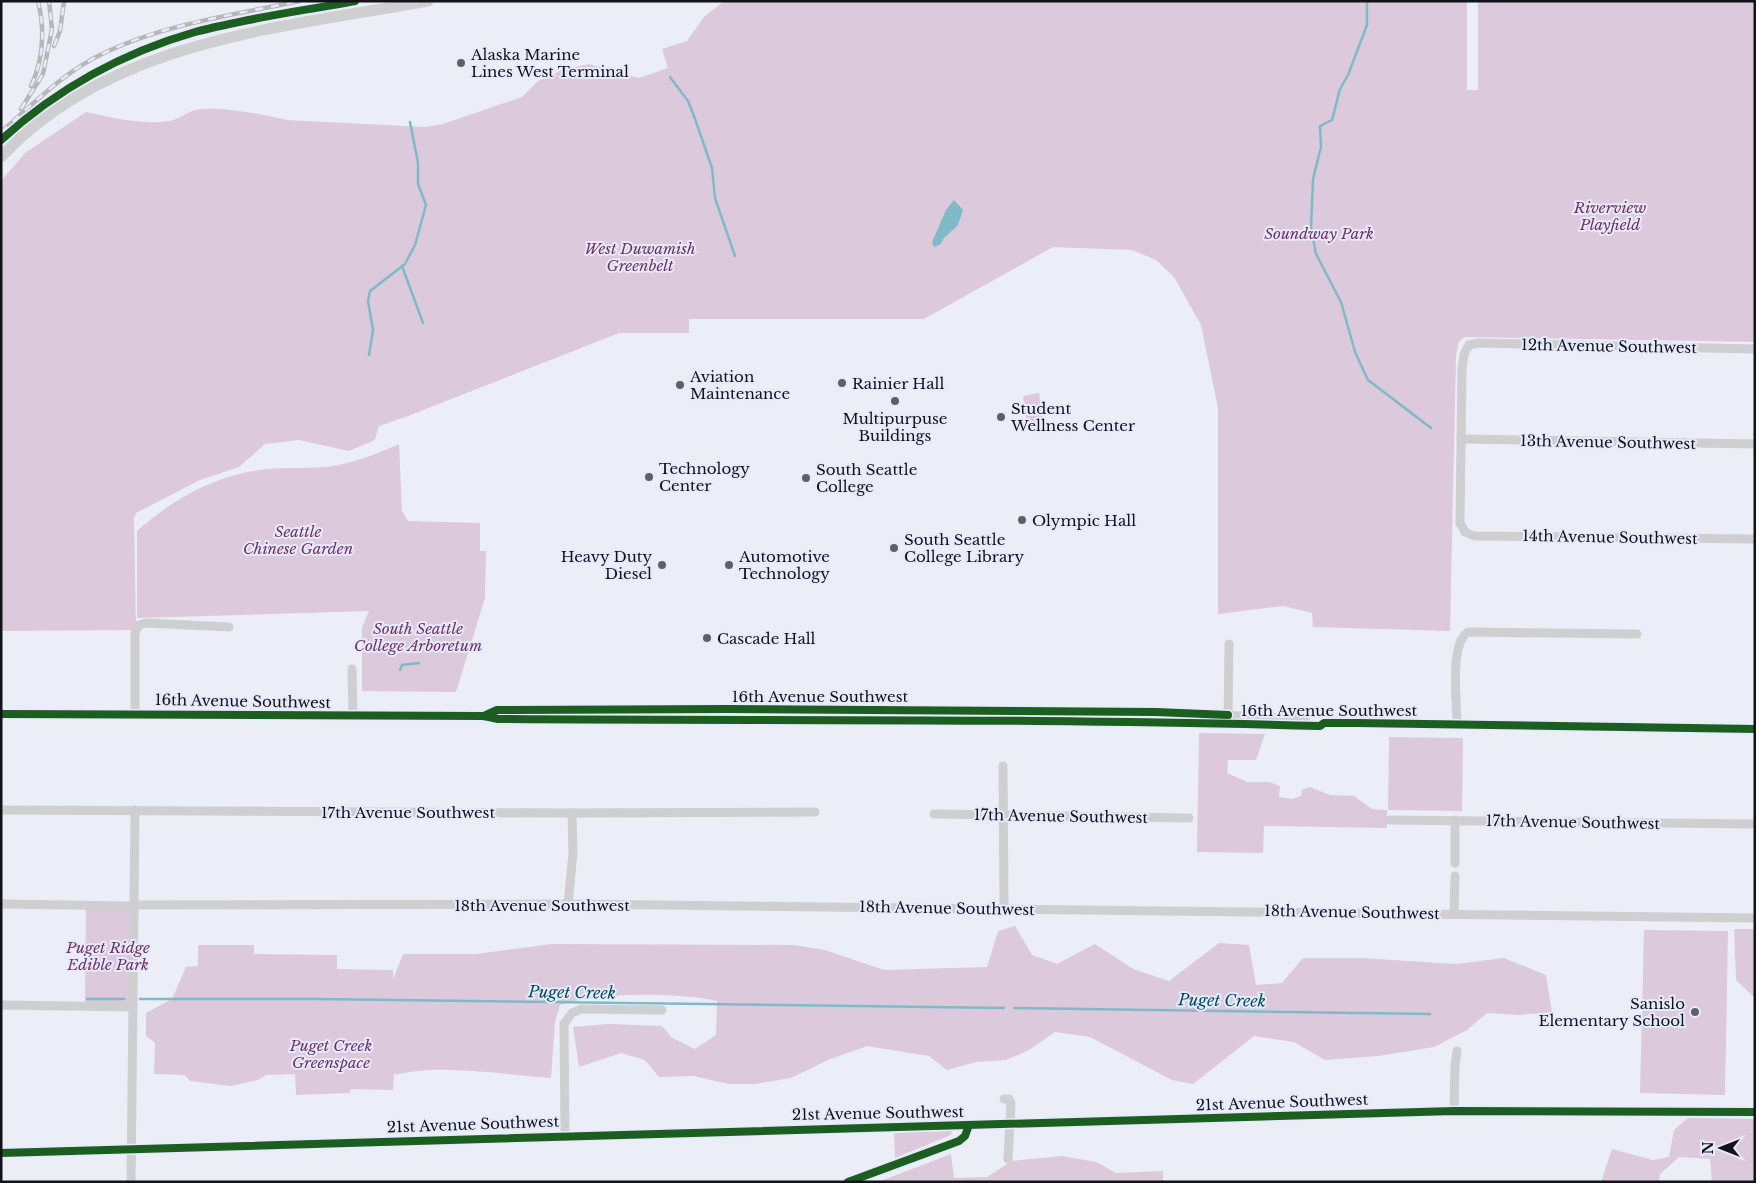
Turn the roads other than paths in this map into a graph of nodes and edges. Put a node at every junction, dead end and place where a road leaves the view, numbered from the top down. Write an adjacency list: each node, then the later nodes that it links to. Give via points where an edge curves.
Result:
1 (428, 1): 2 (main road, via 239,36 191,47 144,63 75,96 28,131)
2 (1, 157)
3 (1755, 349): 4 (street, 12th Avenue Southwest, via 1469,345 1462,368)
4 (1461, 439): 5 (street, 13th Avenue Southwest); 6 (street, 14th Avenue Southwest, via 1460,523 1465,532 1474,536)
5 (1755, 444)
6 (1755, 539)
7 (230, 626): 12 (street, via 139,625 135,632)
8 (1638, 634): 15 (street, via 1474,630 1465,634 1457,653)
9 (1229, 644): 14 (street)
10 (352, 669): 13 (street)
11 (1, 714): 12 (street, 16th Avenue Southwest)
12 (135, 714): 13 (street, 16th Avenue Southwest)
13 (352, 716): 14 (street, 16th Avenue Southwest)
14 (1228, 719): 15 (street, 16th Avenue Southwest, via 1320,726 1324,723)
15 (1457, 725): 16 (street, 16th Avenue Southwest)
16 (1755, 730)
17 (1003, 766): 23 (street)
18 (1, 810): 19 (street, 17th Avenue Southwest)
19 (135, 810): 21 (street, 17th Avenue Southwest); 32 (street)
20 (815, 812): 21 (street, 17th Avenue Southwest)
21 (572, 813): 31 (street, via 573,853)
22 (934, 814): 23 (street, 17th Avenue Southwest)
23 (1003, 815): 24 (street, 17th Avenue Southwest); 33 (street)
24 (1189, 818)
25 (1390, 820): 26 (street, 17th Avenue Southwest)
26 (1455, 820): 27 (street, 17th Avenue Southwest); 28 (street)
27 (1755, 824)
28 (1455, 863)
29 (1455, 876): 34 (street)
30 (1, 904): 32 (street, 18th Avenue Southwest)
31 (568, 904): 32 (street, 18th Avenue Southwest); 33 (street, 18th Avenue Southwest)
32 (134, 906): 37 (street)
33 (1004, 908): 34 (street, 18th Avenue Southwest)
34 (1454, 914): 35 (street, 18th Avenue Southwest)
35 (1755, 918)
36 (1, 1005): 37 (street)
37 (132, 1007): 46 (street)
38 (662, 1010): 45 (street, via 580,1009 566,1018)
39 (1457, 1051): 41 (street)
40 (1004, 1099): 43 (street, via 1011,1103)
41 (1454, 1111): 42 (street, 21st Avenue Southwest); 43 (street, 21st Avenue Southwest)
42 (1755, 1112)
43 (1011, 1123): 44 (street, 21st Avenue Southwest); 48 (street)
44 (969, 1125): 45 (street, 21st Avenue Southwest); 50 (street, via 963,1139 954,1144)
45 (565, 1135): 46 (street, 21st Avenue Southwest)
46 (131, 1149): 47 (street, 21st Avenue Southwest); 49 (street)
47 (1, 1153)
48 (1008, 1159)
49 (132, 1182)
50 (848, 1182)

